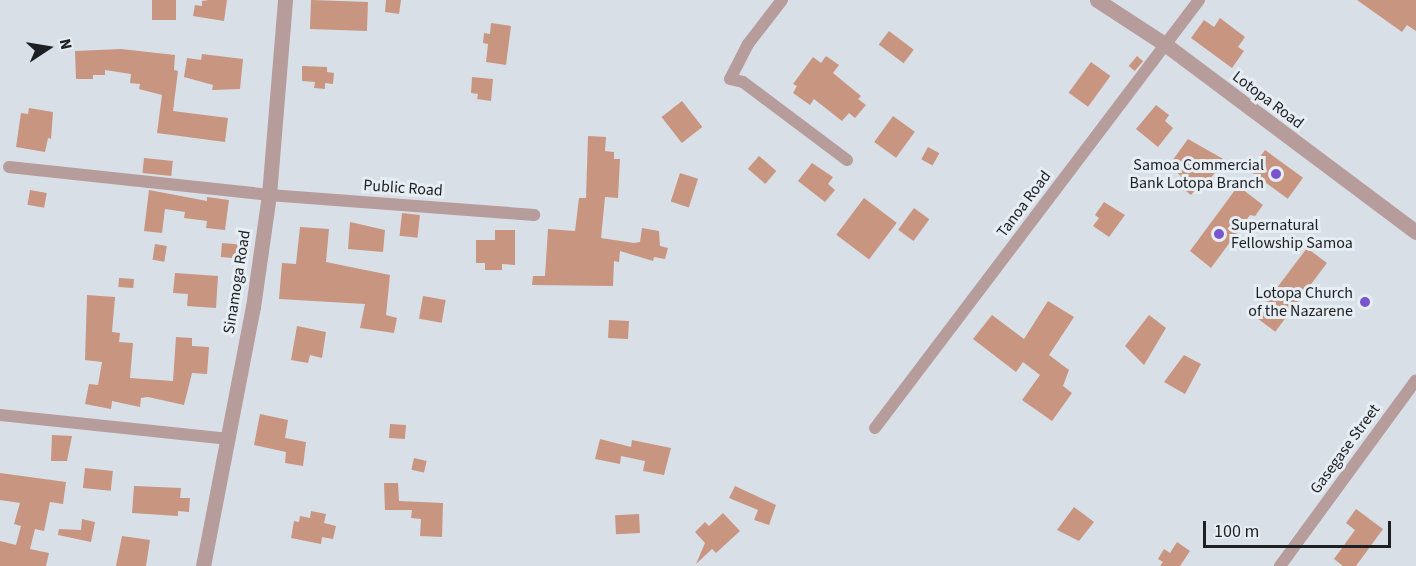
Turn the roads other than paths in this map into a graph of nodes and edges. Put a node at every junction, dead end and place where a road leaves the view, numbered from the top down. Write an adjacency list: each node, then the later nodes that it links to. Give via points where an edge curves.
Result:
1 (285, 0): 8 (street, Sinamoga Road)
2 (782, 0): 6 (street, via 748,44 730,79 743,82)
3 (1097, 0): 5 (street, Lotopa Road)
4 (1199, 0): 5 (street, Tanoa Road)
5 (1166, 45): 10 (street, Lotopa Road); 13 (street, Tanoa Road)
6 (847, 160)
7 (9, 167): 8 (street, Public Road)
8 (269, 195): 9 (street, Public Road); 14 (street, Sinamoga Road, via 253,307)
9 (534, 215)
10 (1416, 232)
11 (1416, 380): 16 (street, Gasegase Street)
12 (0, 415): 14 (street)
13 (875, 428)
14 (227, 439): 15 (street, Sinamoga Road)
15 (202, 566)
16 (1280, 566)

